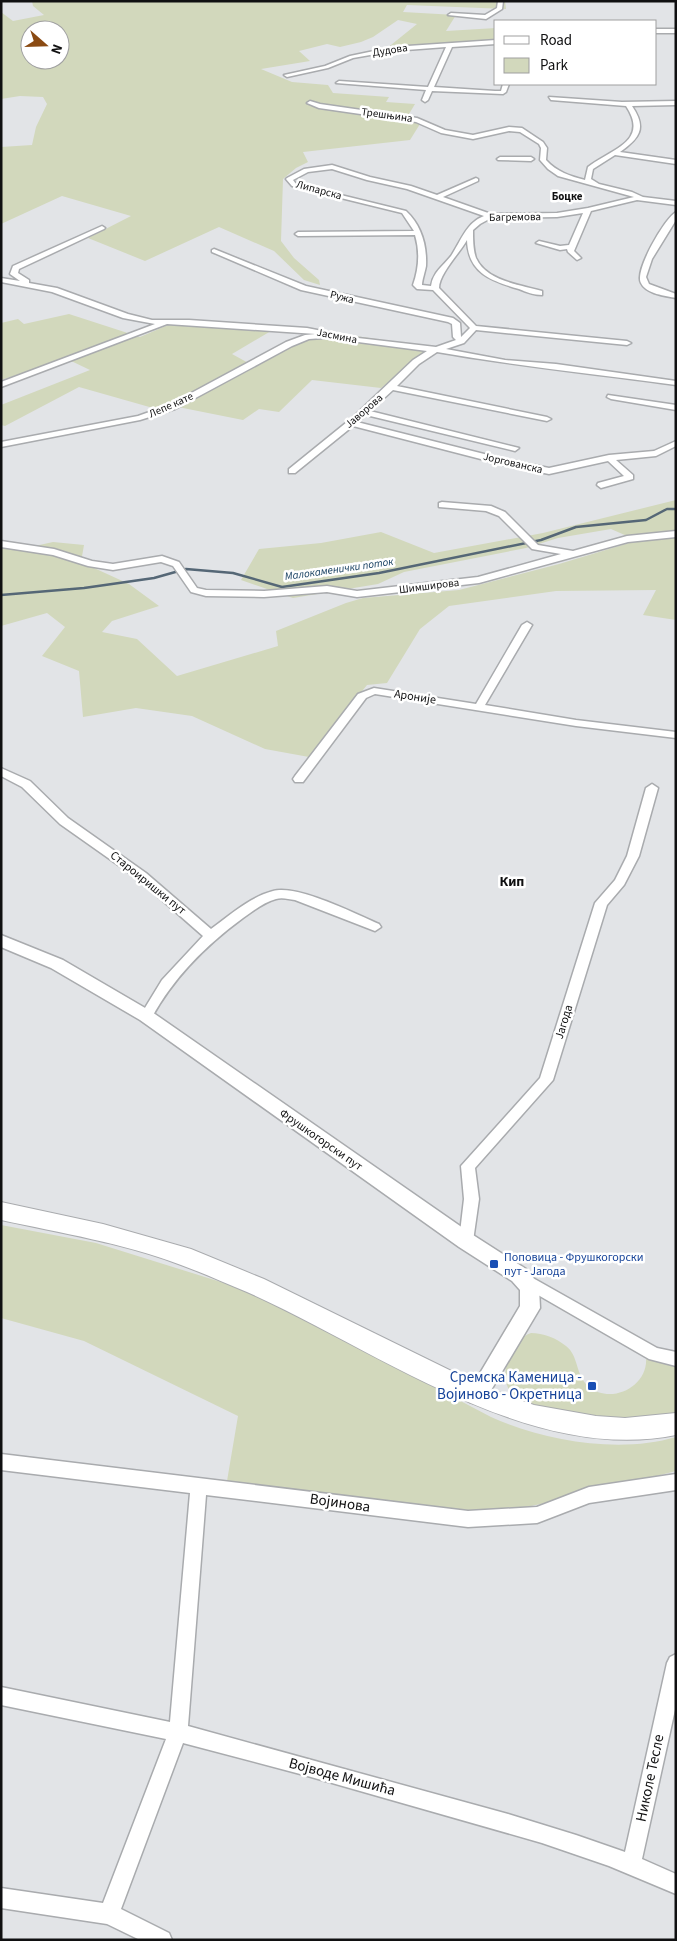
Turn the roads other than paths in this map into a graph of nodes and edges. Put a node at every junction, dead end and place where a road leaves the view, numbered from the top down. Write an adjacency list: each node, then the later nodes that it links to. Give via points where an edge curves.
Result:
1 (501, 1): 2 (street, via 499,9 486,17)
2 (451, 14)
3 (657, 31): 4 (street)
4 (676, 31)
5 (494, 42): 6 (street, Дудова)
6 (450, 44): 7 (street, Дудова, via 369,53); 10 (street)
7 (287, 75)
8 (339, 83): 10 (street)
9 (506, 85): 10 (street, via 503,92)
10 (430, 89): 12 (street)
11 (551, 98): 15 (street)
12 (425, 100)
13 (310, 103): 17 (street, Трешњина, via 417,120 443,132 467,136 522,130 541,143)
14 (676, 103): 15 (street)
15 (628, 104): 16 (street, via 638,130)
16 (614, 153): 20 (street); 23 (street, via 590,168 588,180)
17 (543, 158): 19 (street); 23 (street, Трешњина, via 545,164 553,169)
18 (500, 159): 19 (street)
19 (531, 159): 21 (street)
20 (676, 162)
21 (515, 164)
22 (476, 180): 24 (street)
23 (599, 186): 25 (street, Трешњина)
24 (437, 197): 29 (street, Липарска); 32 (street, Липарска, via 332,167 306,170 289,179 294,185 404,212)
25 (642, 198): 26 (street, Багремова); 27 (street, Багремова)
26 (676, 203)
27 (588, 210): 29 (street, Багремова, via 543,216); 35 (street)
28 (676, 214): 42 (street, via 648,259 642,277 650,287)
29 (490, 216): 31 (street, Багремова, via 481,219)
30 (102, 228): 39 (street, via 16,268 14,274)
31 (470, 230): 40 (street, Багремова, via 452,259 442,267 434,283); 41 (street, via 472,255 477,266 494,278)
32 (418, 233): 33 (street); 40 (street, Липарска, via 422,266 417,285)
33 (298, 234)
34 (539, 243): 35 (street)
35 (572, 247): 37 (street, via 571,254)
36 (214, 252): 46 (street, Ружа, via 304,288 450,320 456,323 457,337)
37 (577, 258)
38 (2, 280): 39 (street, Јасмина)
39 (27, 284): 43 (street, Јасмина, via 73,296 136,319)
40 (435, 288): 44 (street)
41 (539, 293)
42 (676, 296)
43 (166, 323): 45 (street, Јасмина, via 291,329); 50 (street)
44 (474, 328): 46 (street); 47 (street)
45 (331, 335): 48 (street, Јасмина); 57 (street, Лепе кате, via 308,337 289,344 172,407 140,418)
46 (461, 341): 48 (street)
47 (627, 343)
48 (434, 349): 49 (street, Јасмина, via 485,360 573,368); 51 (street, Јаворова, via 407,370)
49 (676, 383)
50 (1, 385)
51 (392, 387): 54 (street, Јаворова); 55 (street)
52 (611, 397): 53 (street)
53 (676, 408)
54 (364, 412): 56 (street, Јаворова); 59 (street)
55 (547, 419)
56 (351, 423): 60 (street, Јоргованска, via 549,471); 61 (street, Јаворова)
57 (1, 444)
58 (676, 444): 60 (street, Јоргованска, via 656,453)
59 (515, 448)
60 (609, 458): 62 (street, via 630,477)
61 (292, 471)
62 (601, 485)
63 (442, 505): 66 (street, via 488,508 514,524 535,548)
64 (676, 534): 66 (street, Шимширова, via 627,539)
65 (1, 544): 66 (street, Шимширова, via 54,552 91,564 113,567 162,559 176,564 194,590 264,594 327,589 357,594 479,580)
66 (575, 553)
67 (527, 625): 68 (street)
68 (479, 707): 69 (street, Ароније, via 576,723); 71 (street, Ароније, via 381,691 364,694)
69 (676, 734)
70 (1, 771): 74 (street, Староиришки пут, via 26,784 64,821 142,876)
71 (299, 779)
72 (652, 788): 78 (street, Јагода, via 633,856 620,882 601,903 546,1080 468,1166 471,1184)
73 (375, 927): 74 (street, via 308,900 278,893 267,897)
74 (211, 936): 76 (street, via 157,995)
75 (1, 941): 76 (street, Фрушкогорски пут, via 57,964)
76 (146, 1016): 78 (street, Фрушкогорски пут)
77 (1, 1211): 83 (main road, via 103,1233 183,1256 256,1286)
78 (466, 1241): 79 (street, Фрушкогорски пут)
79 (520, 1276): 80 (street); 81 (street, via 529,1287)
80 (558, 1299): 81 (street, via 545,1299); 82 (street, via 654,1354)
81 (530, 1308): 83 (street)
82 (676, 1359)
83 (477, 1395): 84 (main road, via 534,1416 596,1427 643,1428)
84 (676, 1424)
85 (1, 1462): 87 (street, Војинова)
86 (676, 1482): 87 (street, Војинова, via 590,1495 538,1515 468,1519)
87 (199, 1485): 90 (street)
88 (676, 1663): 91 (street, Николе Тесле)
89 (1, 1696): 90 (street, Војводе Мишића)
90 (178, 1732): 91 (street, Војводе Мишића, via 566,1840); 94 (street)
91 (632, 1863): 92 (street, Војводе Мишића)
92 (676, 1884)
93 (1, 1898): 94 (street)
94 (109, 1914): 95 (street)
95 (162, 1940)

